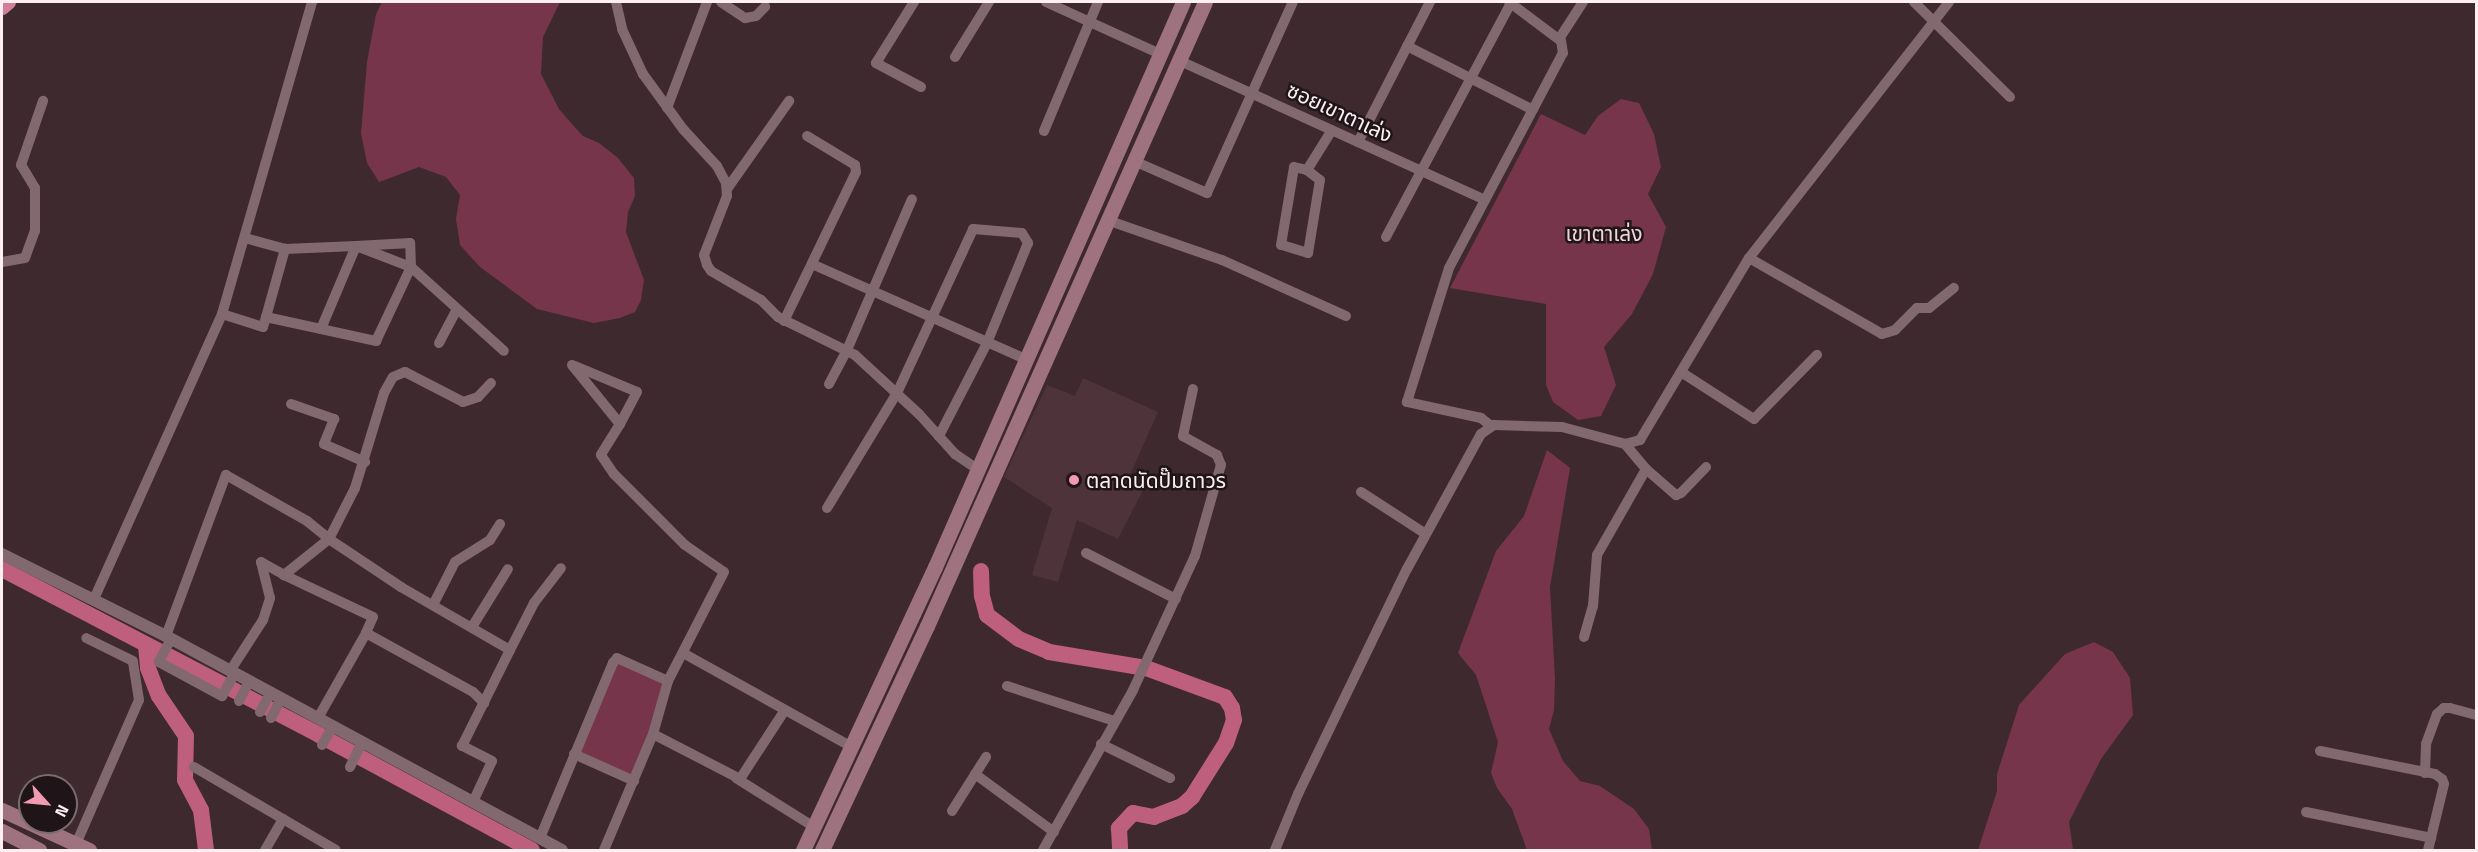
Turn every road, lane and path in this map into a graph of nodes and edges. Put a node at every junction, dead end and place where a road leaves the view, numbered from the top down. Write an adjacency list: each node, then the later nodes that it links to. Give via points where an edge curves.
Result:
1 (8, 2): 18 (highway)
2 (312, 2): 47 (street)
3 (616, 2): 33 (street, via 630,48)
4 (707, 2): 33 (street)
5 (720, 2): 19 (street, via 745,18 756,16)
6 (914, 2): 28 (street, via 876,63)
7 (989, 2): 25 (street)
8 (1046, 2): 21 (street)
9 (1098, 2): 21 (street)
10 (1183, 2): 24 (main road)
11 (1205, 2): 26 (main road)
12 (1293, 2): 29 (street)
13 (1430, 2): 23 (street)
14 (1583, 2): 22 (street)
15 (1914, 2): 20 (street)
16 (1949, 2): 20 (street)
17 (1513, 3): 22 (street); 27 (street)
18 (2, 7)
19 (765, 7)
20 (1934, 21): 30 (street); 50 (street)
21 (1089, 22): 24 (street); 36 (street)
22 (1559, 39): 34 (street, via 1563,47 1560,60)
23 (1407, 46): 27 (street); 38 (street)
24 (1158, 53): 68 (main road)
25 (955, 57)
26 (1178, 60): 29 (street, ซอยเขาตาเล่ง); 39 (main road)
27 (1471, 78): 34 (street); 41 (street)
28 (921, 87)
29 (1252, 93): 35 (street, ซอยเขาตาเล่ง); 39 (street, via 1207,193)
30 (2010, 97)
31 (43, 101): 51 (street, via 21,165 35,188 35,231 25,258)
32 (789, 101): 42 (street)
33 (667, 108): 42 (street, via 717,166)
34 (1533, 110): 44 (street)
35 (1332, 130): 38 (street, ซอยเขาตาเล่ง); 40 (street)
36 (1044, 131)
37 (807, 136): 52 (street, via 856,168)
38 (1358, 142): 41 (street, ซอยเขาตาเล่ง)
39 (1134, 161): 45 (main road)
40 (1306, 170): 40 (street, via 1294,167 1281,244 1308,253 1320,180)
41 (1422, 171): 44 (street, ซอยเขาตาเล่ง); 46 (street)
42 (727, 189): 61 (street, via 704,255 706,265 760,300)
43 (912, 199): 55 (street)
44 (1485, 200): 76 (street, via 1443,285 1407,402 1481,418)
45 (1107, 220): 58 (street, via 1222,260); 149 (main road, via 927,626)
46 (1386, 237)
47 (245, 238): 49 (street); 57 (street)
48 (356, 246): 49 (street); 53 (street); 53 (street, via 411,243); 62 (street)
49 (285, 249): 59 (street)
50 (1749, 258): 54 (street, via 1882,334 1895,330 1917,308 1929,308); 69 (street)
51 (2, 262)
52 (812, 264): 55 (street); 61 (street)
53 (411, 267): 56 (street); 62 (street, via 376,340)
54 (1954, 288)
55 (872, 292): 60 (street); 65 (street)
56 (457, 309): 64 (street); 66 (street)
57 (222, 314): 59 (street, via 262,327); 93 (street)
58 (1346, 316)
59 (266, 317): 62 (street)
60 (930, 318): 63 (street); 63 (street, via 974,229 1022,233 1028,243); 73 (street)
61 (784, 321): 65 (street)
62 (321, 329)
63 (987, 342): 68 (street); 77 (street)
64 (439, 344)
65 (847, 350): 71 (street); 73 (street)
66 (504, 351)
67 (1817, 355): 69 (street, via 1754,419)
68 (1025, 359): 81 (main road)
69 (1681, 372): 78 (street, via 1640,440)
70 (491, 383): 79 (street, via 478,397 463,402 405,372 397,375 384,393)
71 (829, 384)
72 (1194, 389): 94 (street, via 1183,436 1216,455 1221,465 1195,556)
73 (897, 393): 77 (street); 84 (street)
74 (291, 404): 79 (street, via 334,419 324,444)
75 (620, 424): 75 (street, via 637,392 572,365 613,416); 102 (street, via 601,455 614,474 685,545 724,572)
76 (1491, 426): 78 (street, via 1562,427); 86 (street, via 1474,445)
77 (939, 436): 81 (street, via 955,454)
78 (1625, 444): 82 (street)
79 (365, 462): 87 (street)
80 (1706, 467): 82 (street, via 1676,495)
81 (977, 469): 121 (main road)
82 (1646, 469): 98 (street, via 1598,555 1593,606)
83 (1361, 492): 86 (street)
84 (827, 508)
85 (500, 524): 95 (street, via 490,540 455,562)
86 (1426, 534): 151 (street, via 1298,794)
87 (329, 539): 92 (street); 95 (street); 100 (street, via 307,521 226,475)
88 (1086, 553): 94 (street)
89 (2, 554): 93 (street)
90 (561, 568): 101 (street, via 534,603)
91 (508, 570): 96 (street)
92 (284, 575): 97 (street, via 373,617); 103 (street, via 261,562 270,598 263,620)
93 (94, 599): 100 (street)
94 (1176, 599): 115 (street)
95 (433, 605): 96 (street)
96 (472, 627): 101 (street)
97 (366, 633): 109 (street, via 472,692); 114 (street)
98 (1584, 637)
99 (86, 638): 142 (street, via 133,661 139,700)
100 (169, 638): 103 (street); 103 (street, via 159,662 222,696)
101 (510, 650): 109 (street)
102 (683, 653): 105 (street); 110 (street)
103 (233, 673): 104 (street)
104 (249, 681): 107 (street); 108 (street)
105 (668, 681): 117 (street); 123 (street, via 617,658)
106 (1007, 686): 115 (street)
107 (276, 696): 111 (street); 113 (street); 114 (street)
108 (239, 701)
109 (484, 703): 132 (street, via 462,746 492,761)
110 (785, 710): 121 (street); 129 (street, via 744,777)
111 (260, 712)
112 (2476, 715): 127 (street, via 2450,708 2437,714 2426,744)
113 (271, 718)
114 (318, 718): 116 (street)
115 (1114, 721): 118 (street)
116 (333, 726): 119 (street); 120 (street)
117 (653, 734): 129 (street); 131 (street)
118 (1101, 744): 130 (street); 139 (street)
119 (322, 745)
120 (361, 746): 126 (street); 132 (street)
121 (852, 747): 137 (main road)
122 (2320, 751): 127 (street)
123 (574, 754): 131 (street); 140 (street)
124 (986, 757): 128 (street)
125 (194, 767): 136 (street)
126 (350, 767)
127 (2426, 772): 141 (street, via 2440,776 2444,784)
128 (975, 774): 134 (street); 139 (street)
129 (736, 778): 137 (street)
130 (1170, 778)
131 (634, 781): 147 (street)
132 (473, 802): 140 (street)
133 (2, 810): 142 (main road)
134 (952, 811)
135 (2306, 812): 141 (street)
136 (283, 819): 144 (street); 145 (street)
137 (814, 827): 148 (main road)
138 (2, 831): 143 (main road)
139 (1054, 831): 150 (street)
140 (540, 838): 146 (street)
141 (2431, 838): 152 (street)
142 (82, 847)
143 (39, 850)
144 (265, 850)
145 (336, 850)
146 (562, 850)
147 (604, 850)
148 (803, 850)
149 (822, 850)
150 (1043, 850)
151 (1275, 850)
152 (2428, 850)

